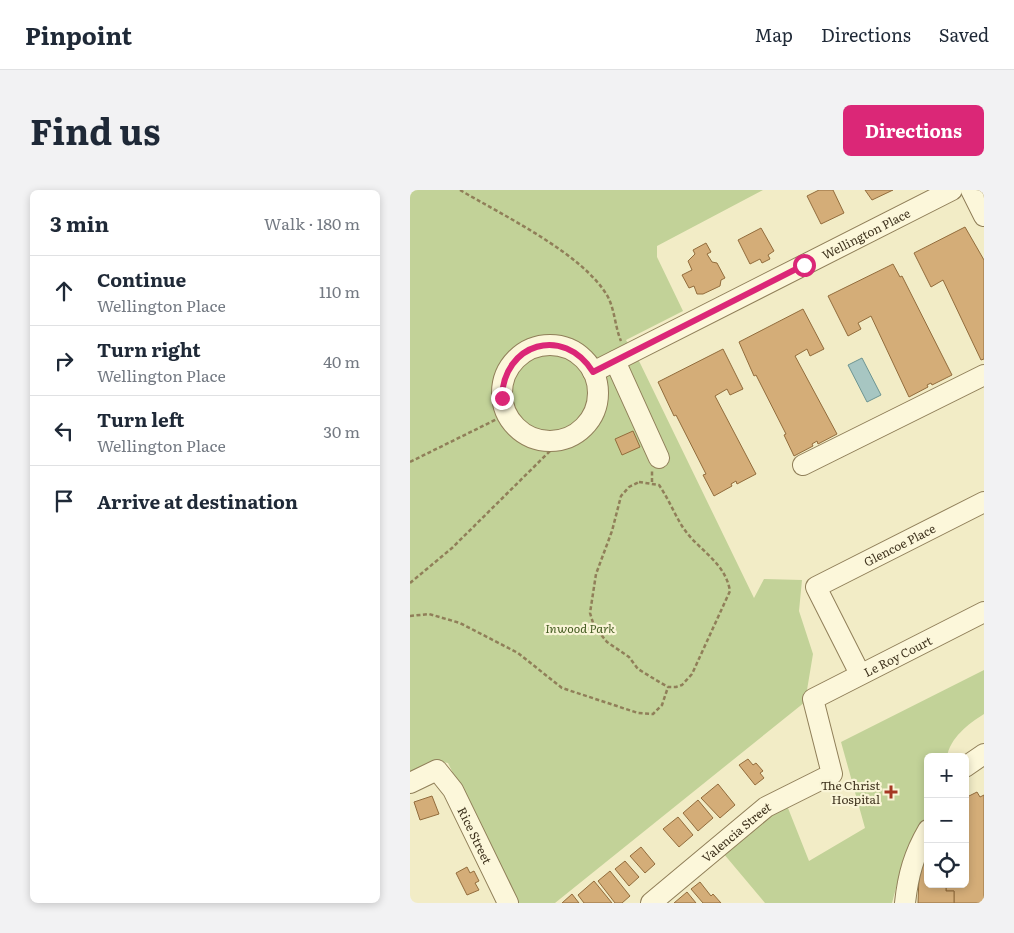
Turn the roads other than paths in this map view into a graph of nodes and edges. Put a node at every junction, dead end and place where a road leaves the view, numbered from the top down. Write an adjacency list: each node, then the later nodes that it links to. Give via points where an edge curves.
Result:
1 (952, 190): 4 (street, Wellington Place)
2 (971, 190): 3 (street)
3 (984, 216)
4 (615, 361): 5 (street, Wellington Place); 7 (street)
5 (593, 372): 5 (street, via 583,358 564,347 546,345 528,350 514,361 505,377 502,398 506,411 520,430 532,437 543,440 566,438 588,422 596,407 598,389)
6 (984, 375): 8 (street)
7 (659, 458)
8 (803, 465)
9 (984, 502): 11 (street, Glencoe Place, via 816,587)
10 (984, 612): 11 (street, Le Roy Court)
11 (860, 674): 14 (street, Le Roy Court, via 812,698)
12 (984, 754): 13 (street)
13 (969, 764)
14 (832, 774): 18 (street, Valencia Street, via 766,807)
15 (410, 783): 17 (street, Rice Street, via 437,770 453,790)
16 (924, 837): 19 (street, via 908,875)
17 (508, 903)
18 (651, 903)
19 (906, 903)

